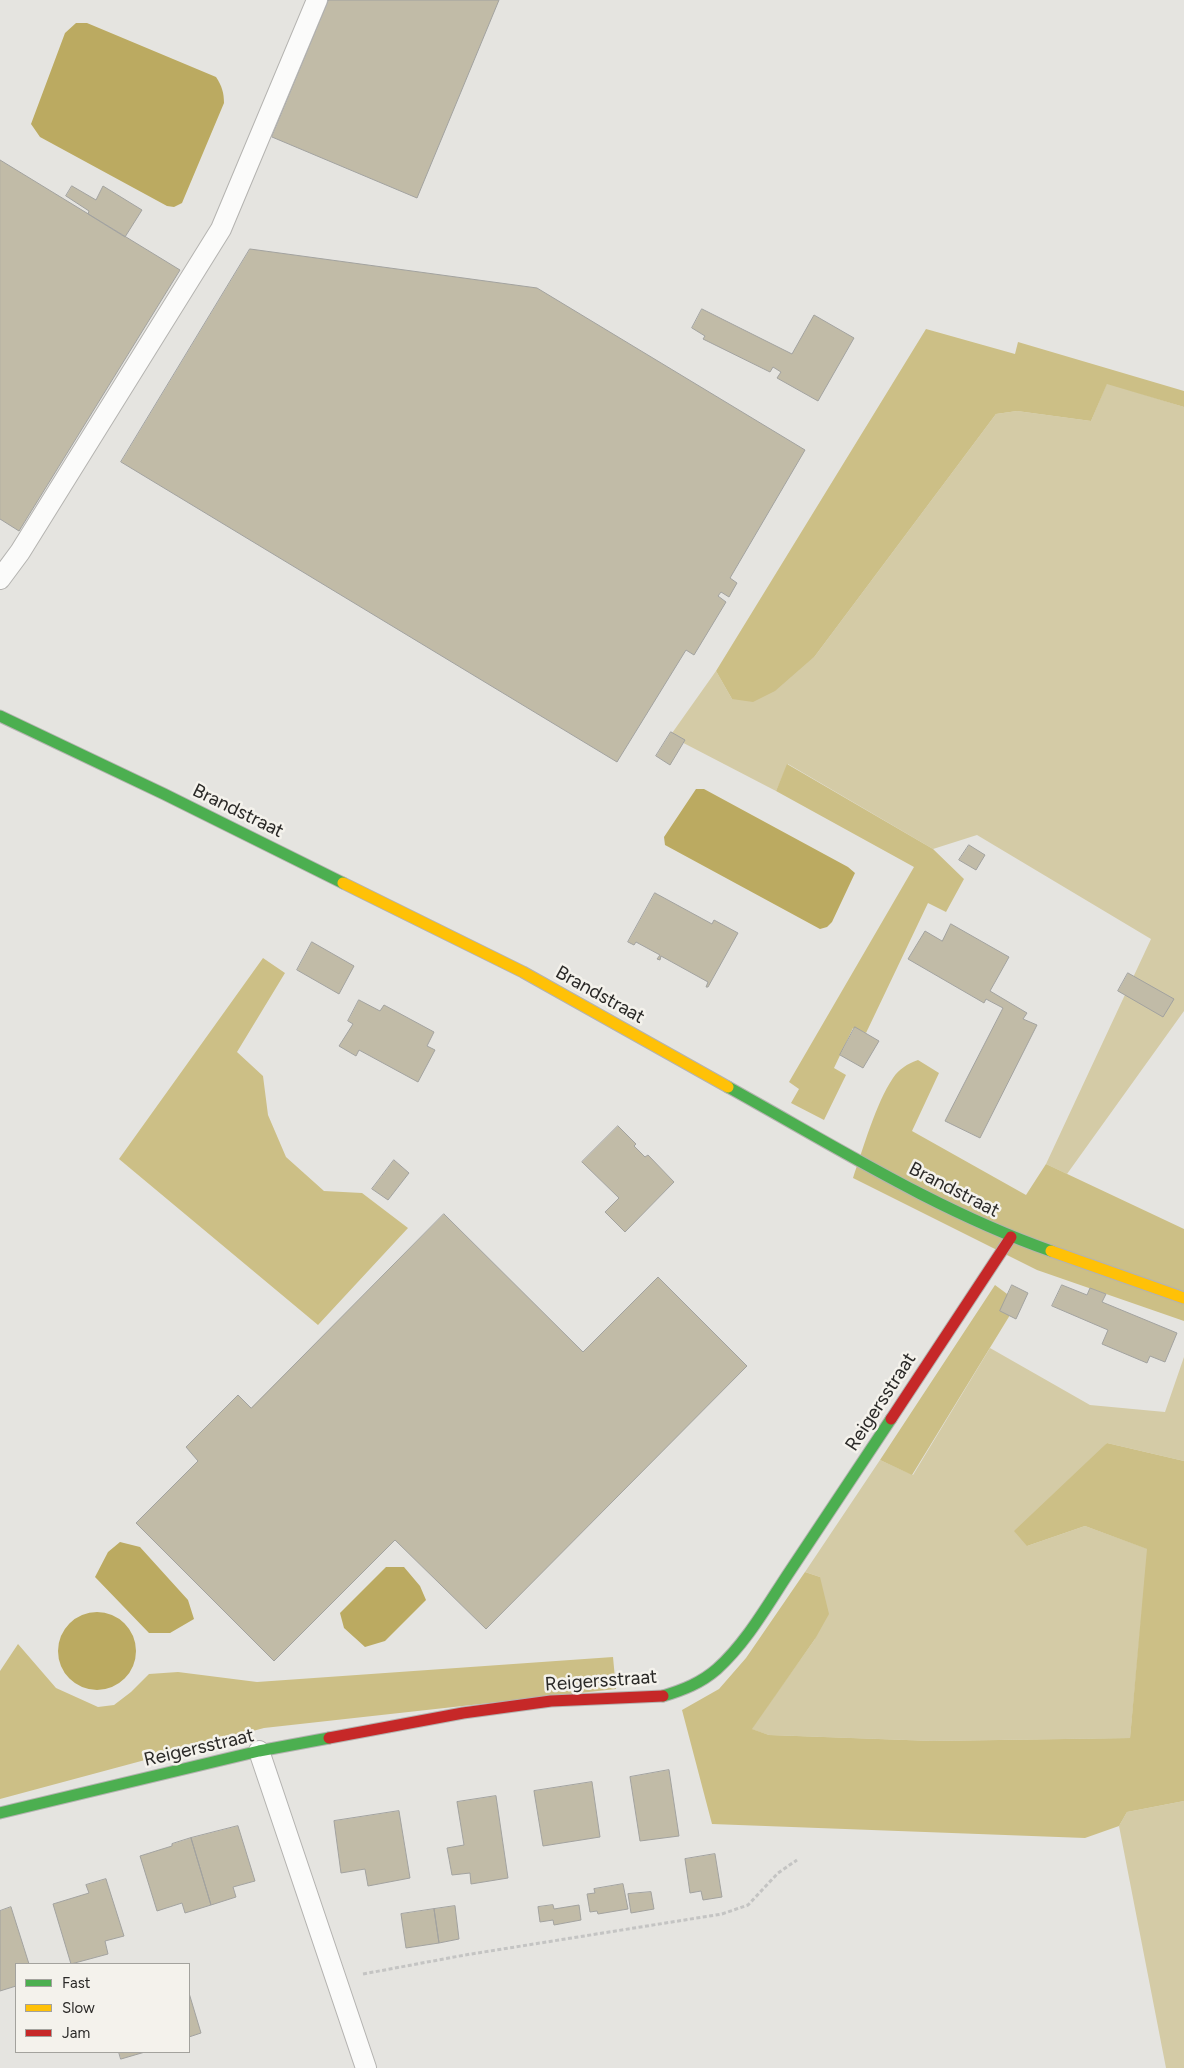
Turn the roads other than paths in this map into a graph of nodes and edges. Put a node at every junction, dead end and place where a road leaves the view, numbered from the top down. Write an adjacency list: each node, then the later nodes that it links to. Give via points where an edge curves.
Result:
1 (317, 0): 2 (lane, via 221,229)
2 (0, 580)
3 (0, 716): 4 (street, Brandstraat, via 523,972 904,1185)
4 (1011, 1237): 5 (street, Brandstraat); 6 (street, Reigersstraat, via 774,1595 740,1643 708,1676 662,1696 551,1702 463,1713)
5 (1184, 1298)
6 (260, 1751): 7 (street, Reigersstraat); 8 (lane)
7 (0, 1813)
8 (366, 2068)

